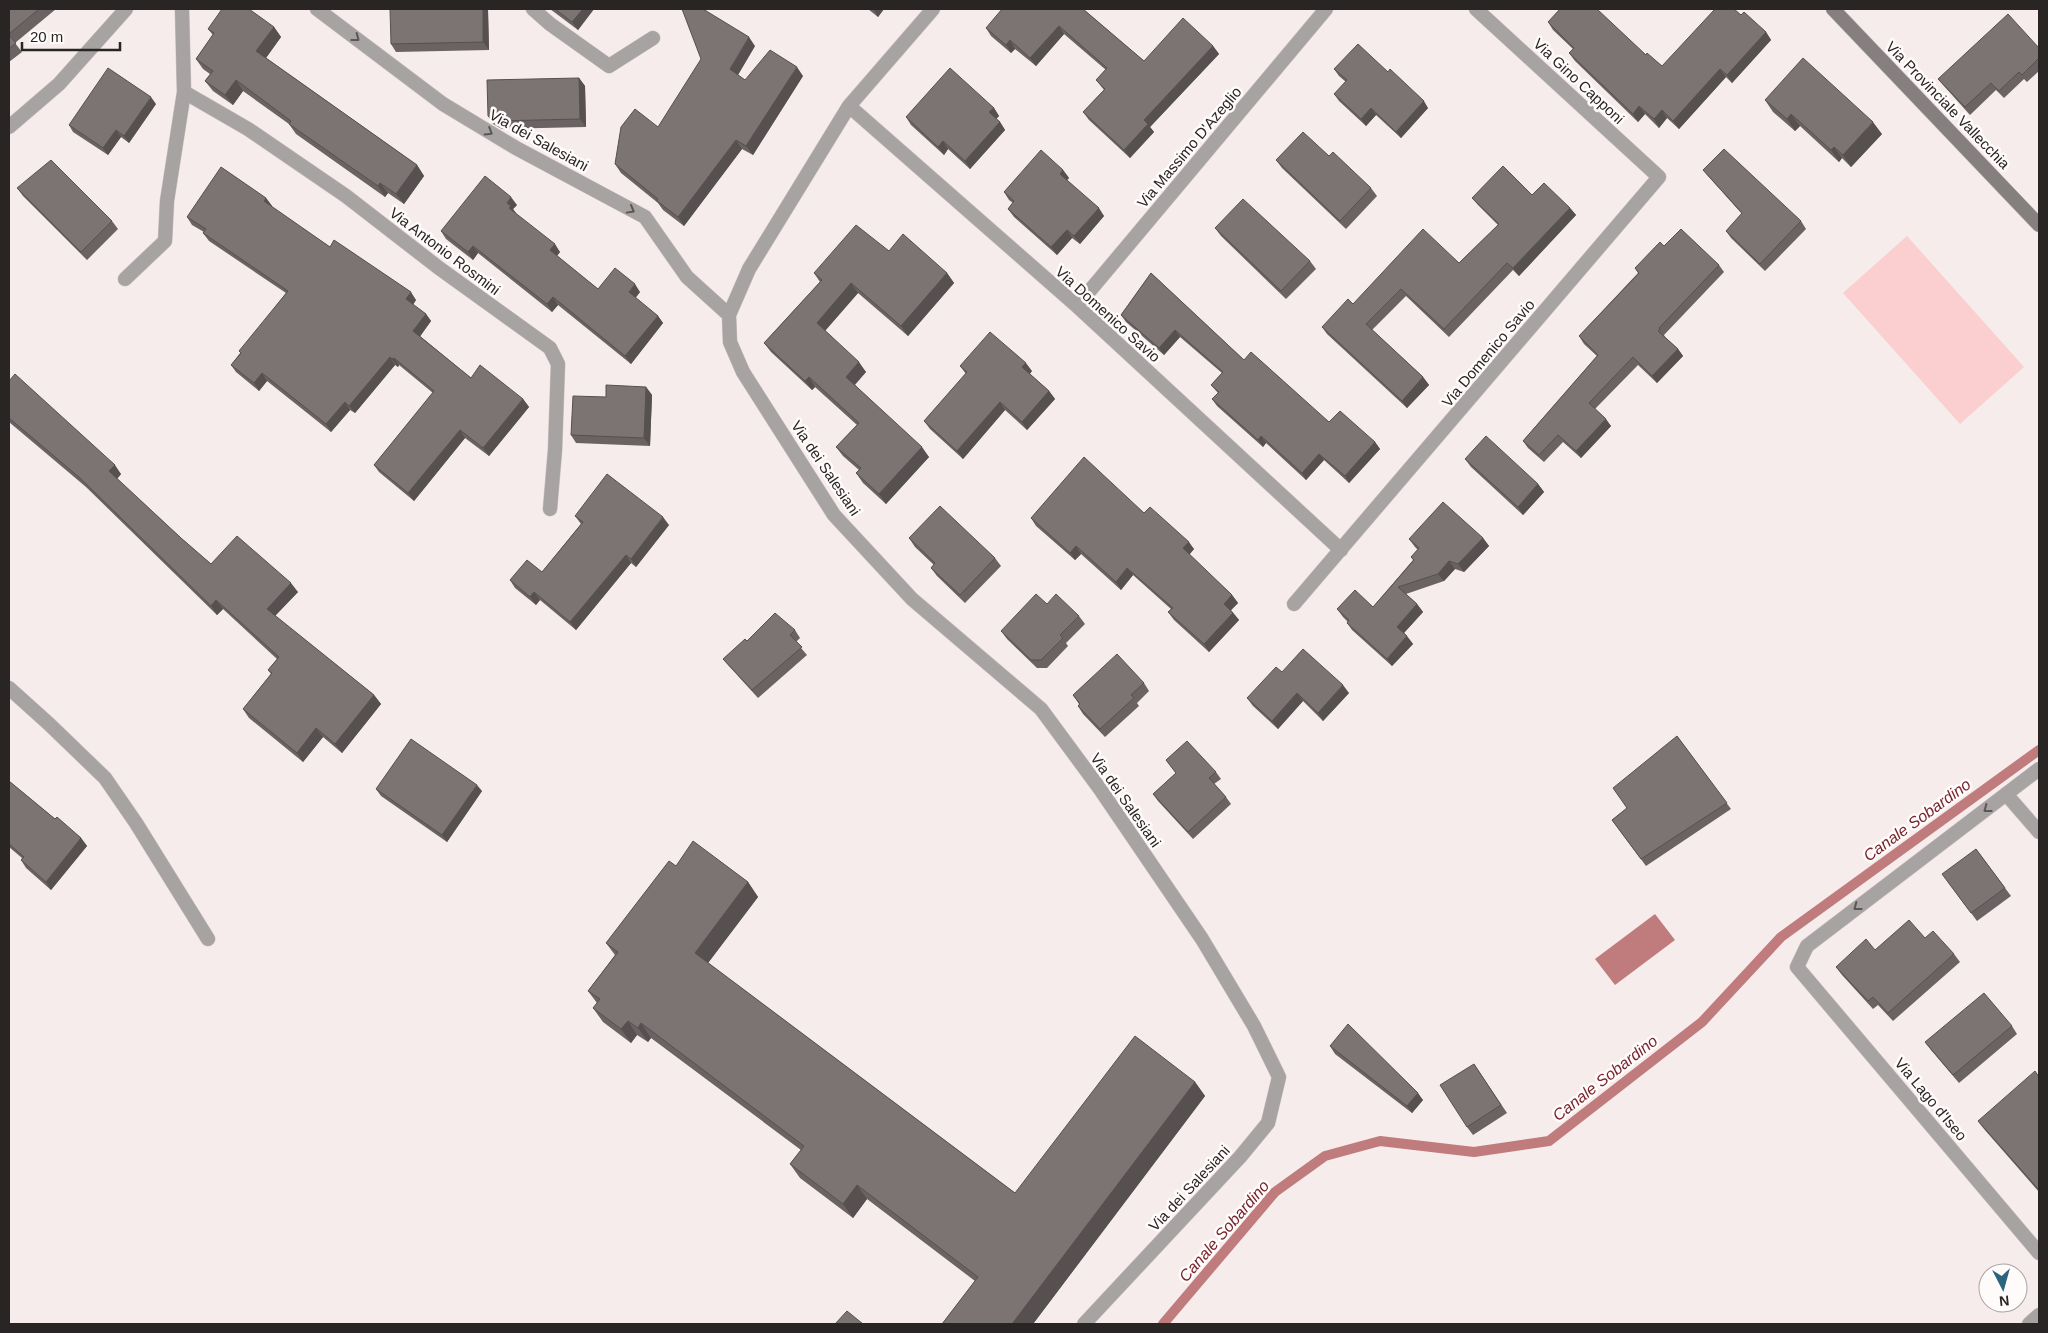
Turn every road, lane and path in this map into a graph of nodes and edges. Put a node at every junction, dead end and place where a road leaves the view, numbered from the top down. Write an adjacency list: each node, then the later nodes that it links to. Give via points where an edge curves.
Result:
1 (126, 9): 12 (street, via 59,84)
2 (182, 9): 10 (street)
3 (317, 9): 17 (street, Via dei Salesiani, one-way to 17, via 443,104 516,148 645,217 687,277)
4 (533, 9): 9 (street, via 609,66)
5 (933, 9): 11 (street, Via dei Salesiani)
6 (1326, 9): 16 (street, Via Massimo D'Azeglio)
7 (1476, 9): 13 (street, Via Gino Capponi)
8 (1833, 9): 14 (main road, Via Provinciale Vallecchia)
9 (653, 38)
10 (184, 92): 15 (street, via 167,201 165,241); 18 (street, Via Antonio Rosmini, via 248,129 346,196 550,348 558,364)
11 (849, 106): 16 (street, Via Domenico Savio); 17 (street, Via dei Salesiani, via 749,270)
12 (9, 127)
13 (1659, 177): 19 (street, Via Domenico Savio)
14 (2039, 224)
15 (125, 280)
16 (1077, 306): 19 (street, Via Domenico Savio)
17 (729, 315): 28 (street, Via dei Salesiani, via 730,342 743,372 834,515 912,599 1041,709 1202,939 1254,1026 1279,1077 1268,1123)
18 (550, 508)
19 (1341, 550): 20 (street, Via Domenico Savio)
20 (1294, 604)
21 (9, 688): 25 (street, via 105,778)
22 (2039, 769): 23 (street)
23 (2006, 794): 24 (street); 26 (street, Via Lago d'Iseo, one-way to 26, via 1807,946 1798,967)
24 (2039, 832)
25 (208, 939)
26 (2039, 1252)
27 (2039, 1315): 29 (street)
28 (1084, 1324)
29 (2029, 1324)

